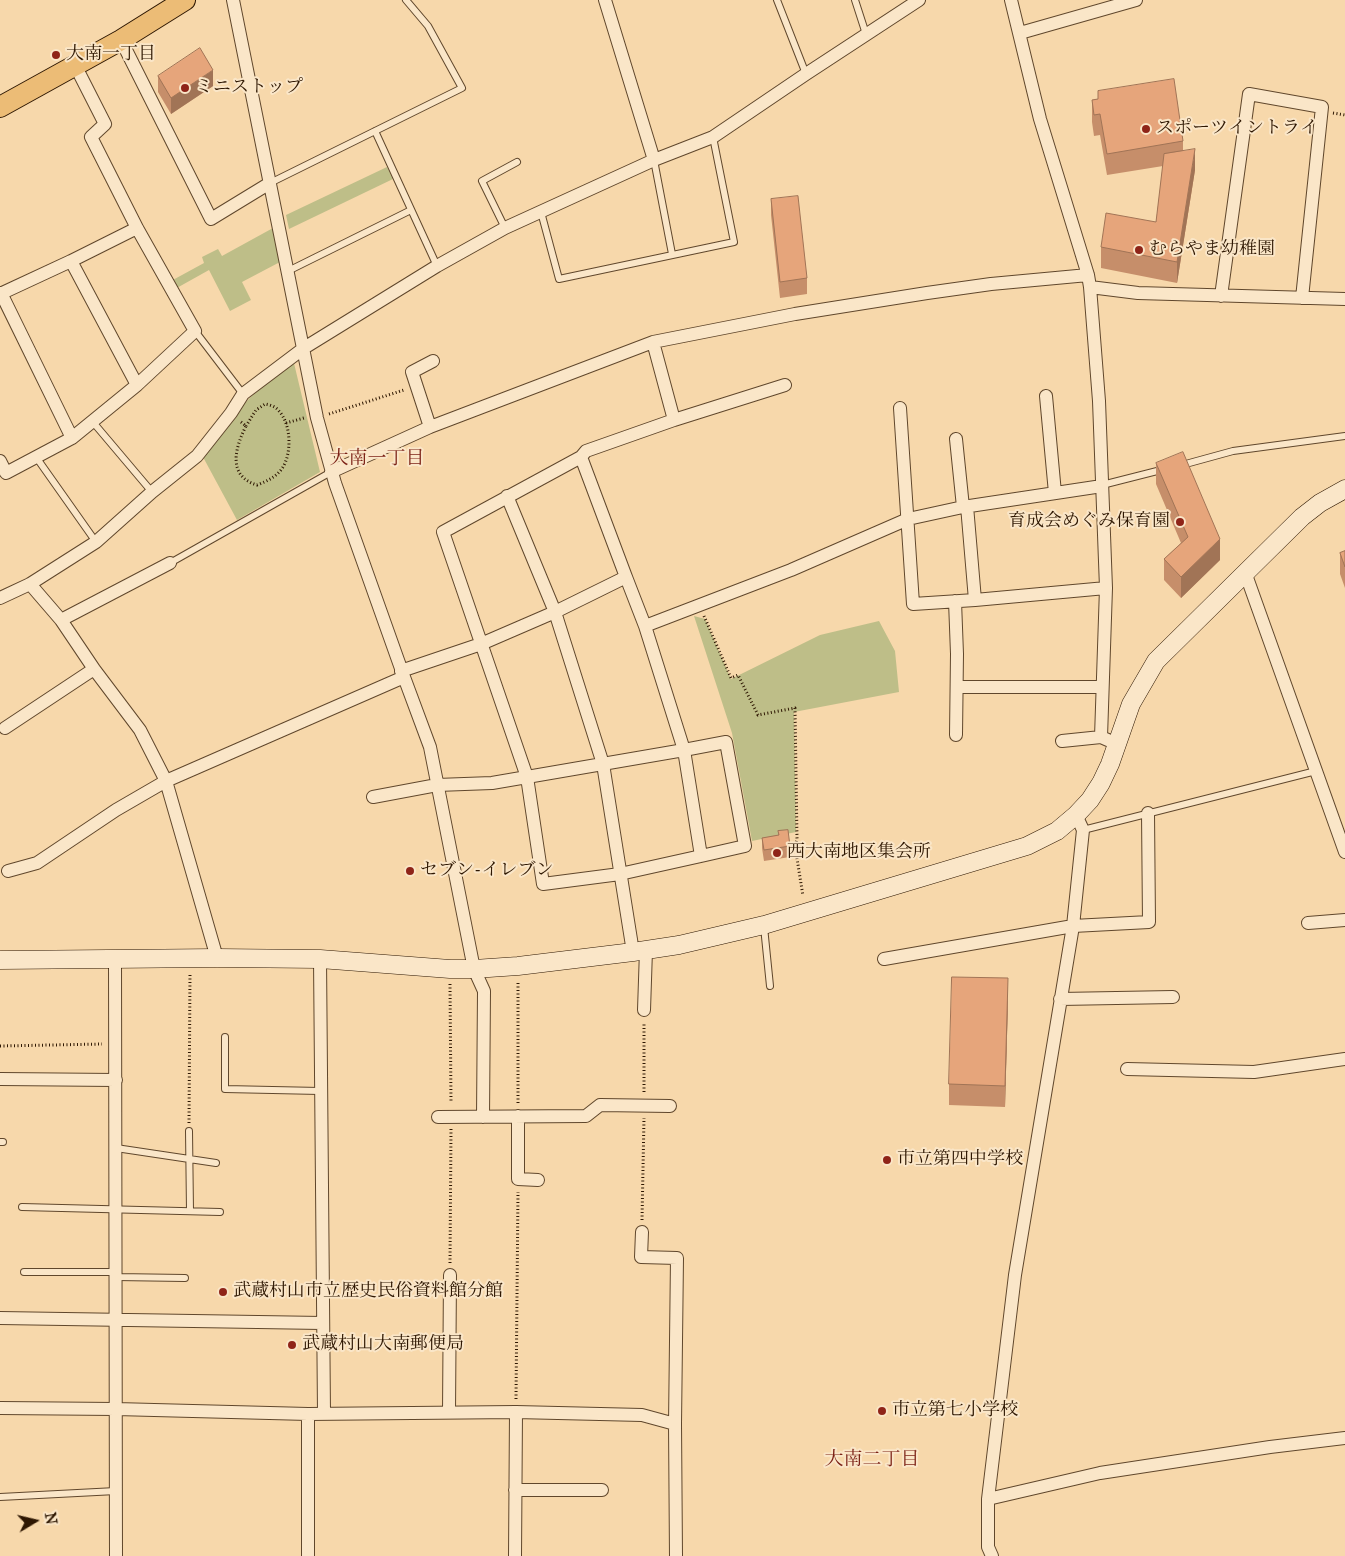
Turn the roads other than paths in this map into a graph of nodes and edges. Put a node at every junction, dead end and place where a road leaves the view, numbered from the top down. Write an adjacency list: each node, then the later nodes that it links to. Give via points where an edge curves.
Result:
1 (184, 0): 12 (main road)
2 (233, 0): 20 (street)
3 (406, 0): 16 (lane, via 428,26 462,88)
4 (605, 0): 18 (street)
5 (776, 0): 14 (lane)
6 (855, 0): 11 (lane)
7 (920, 0): 11 (street)
8 (1012, 0): 10 (street)
9 (1136, 0): 10 (street)
10 (1020, 33): 29 (street, via 1040,119)
11 (866, 35): 14 (street)
12 (121, 40): 13 (main road); 20 (street, via 211,219)
13 (75, 65): 15 (main road); 23 (street, via 105,124 91,138)
14 (806, 74): 17 (street)
15 (0, 108)
16 (375, 131): 20 (lane); 21 (lane)
17 (713, 137): 18 (street); 25 (lane, via 734,242)
18 (654, 160): 22 (street); 25 (lane)
19 (517, 162): 24 (lane, via 482,181)
20 (270, 183): 28 (street)
21 (411, 210): 27 (lane); 28 (lane)
22 (541, 212): 24 (street); 25 (lane, via 559,278)
23 (137, 228): 26 (street); 34 (street)
24 (505, 228): 27 (street)
25 (672, 254)
26 (71, 261): 30 (street); 38 (street)
27 (437, 266): 36 (street)
28 (288, 271): 36 (street)
29 (1089, 281): 31 (street, via 1138,293); 35 (street, via 991,284 795,314); 53 (street)
30 (1, 293): 47 (street)
31 (1221, 296): 32 (street); 32 (street, via 1249,94 1322,106)
32 (1302, 298): 33 (street)
33 (1345, 299)
34 (195, 331): 38 (street); 40 (lane)
35 (653, 342): 43 (street); 45 (street)
36 (304, 348): 40 (street); 52 (street)
37 (433, 362): 45 (street, via 412,372)
38 (137, 385): 44 (street)
39 (785, 385): 43 (street)
40 (244, 394): 55 (street, via 197,456)
41 (1046, 396): 56 (street)
42 (900, 408): 59 (street)
43 (674, 420): 50 (street, via 586,451)
44 (92, 421): 47 (street); 55 (lane)
45 (430, 427): 52 (street)
46 (1345, 436): 53 (lane, via 1233,451)
47 (72, 438): 49 (street)
48 (956, 438): 58 (street)
49 (36, 457): 51 (street, via 6,473); 60 (lane)
50 (582, 457): 57 (street); 63 (street)
51 (0, 461)
52 (331, 472): 61 (lane); 74 (street)
53 (1102, 486): 56 (street); 65 (street)
54 (1345, 489): 62 (street, via 1302,517)
55 (152, 492): 60 (street)
56 (1055, 493): 58 (street)
57 (508, 496): 69 (street); 72 (street, via 443,532)
58 (965, 506): 59 (street); 67 (street)
59 (908, 519): 68 (street, via 913,604); 71 (street, via 791,570)
60 (96, 542): 64 (street)
61 (170, 563): 70 (street)
62 (1245, 572): 80 (street, via 1156,661); 83 (street)
63 (626, 577): 69 (street); 71 (street)
64 (30, 584): 66 (street); 70 (street)
65 (1106, 588): 67 (street); 76 (street)
66 (0, 598)
67 (976, 600): 68 (street)
68 (955, 601): 75 (street)
69 (555, 612): 72 (street); 82 (street)
70 (61, 620): 73 (street)
71 (646, 626): 81 (street)
72 (481, 644): 74 (street); 84 (street)
73 (94, 669): 77 (street); 85 (street, via 140,730)
74 (402, 674): 85 (street); 86 (street, via 430,747)
75 (956, 687): 76 (street); 78 (street)
76 (1102, 688): 80 (street)
77 (5, 728)
78 (956, 735)
79 (1062, 741): 80 (street)
80 (1109, 741): 89 (street, via 1101,783)
81 (684, 750): 82 (street); 91 (street); 91 (street, via 726,742 745,846)
82 (603, 764): 84 (street); 93 (street)
83 (1316, 771): 88 (lane); 90 (street)
84 (527, 778): 86 (street); 93 (street, via 543,884)
85 (166, 781): 92 (street, via 37,863); 99 (street)
86 (437, 785): 87 (street); 104 (street)
87 (373, 797)
88 (1148, 813): 89 (lane); 97 (street, via 1149,922)
89 (1080, 822): 96 (street, via 1027,846); 97 (street)
90 (1345, 852)
91 (701, 856): 93 (street)
92 (4, 871)
93 (620, 874): 98 (street)
94 (1345, 920): 95 (street)
95 (1308, 923)
96 (764, 925): 98 (street); 105 (lane)
97 (1073, 926): 102 (street); 107 (street)
98 (639, 951): 104 (street); 108 (street)
99 (217, 958): 100 (street); 101 (street)
100 (116, 959): 103 (street); 113 (street)
101 (320, 959): 104 (street); 114 (street)
102 (884, 959)
103 (0, 960)
104 (474, 969): 118 (street, via 484,991)
105 (770, 986)
106 (1173, 997): 107 (street)
107 (1060, 999): 148 (street, via 1015,1276)
108 (644, 1010)
109 (225, 1037): 114 (lane, via 225,1089)
110 (1345, 1059): 111 (street, via 1254,1072)
111 (1127, 1069)
112 (0, 1079): 113 (street)
113 (116, 1080): 120 (street)
114 (320, 1091): 135 (street)
115 (670, 1106): 117 (street, via 600,1105 586,1116)
116 (438, 1116): 118 (street)
117 (518, 1116): 118 (street); 123 (street, via 518,1179)
118 (483, 1117)
119 (189, 1131): 121 (lane)
120 (116, 1148): 121 (lane); 125 (street)
121 (190, 1158): 122 (lane); 126 (lane)
122 (216, 1163)
123 (538, 1180)
124 (22, 1207): 125 (lane)
125 (116, 1210): 126 (lane); 130 (street)
126 (190, 1211): 127 (lane)
127 (220, 1212)
128 (642, 1232): 142 (street, via 641,1258 676,1258)
129 (24, 1272): 130 (lane)
130 (116, 1274): 132 (lane); 134 (street)
131 (450, 1275): 138 (street)
132 (185, 1278)
133 (0, 1318): 134 (street)
134 (116, 1319): 135 (street); 137 (street)
135 (322, 1323): 141 (street)
136 (0, 1408): 137 (street)
137 (116, 1409): 140 (street); 146 (street)
138 (449, 1412): 139 (street); 141 (street)
139 (516, 1412): 142 (street, via 642,1415); 144 (street)
140 (308, 1414): 141 (street); 150 (street)
141 (324, 1414)
142 (675, 1424): 152 (street)
143 (1345, 1438): 148 (street, via 1270,1446 1100,1474)
144 (515, 1490): 145 (street); 151 (street)
145 (602, 1490)
146 (116, 1491): 147 (lane); 149 (street)
147 (0, 1497)
148 (988, 1499): 153 (street, via 988,1546)
149 (116, 1556)
150 (308, 1556)
151 (515, 1556)
152 (676, 1556)
153 (992, 1556)

